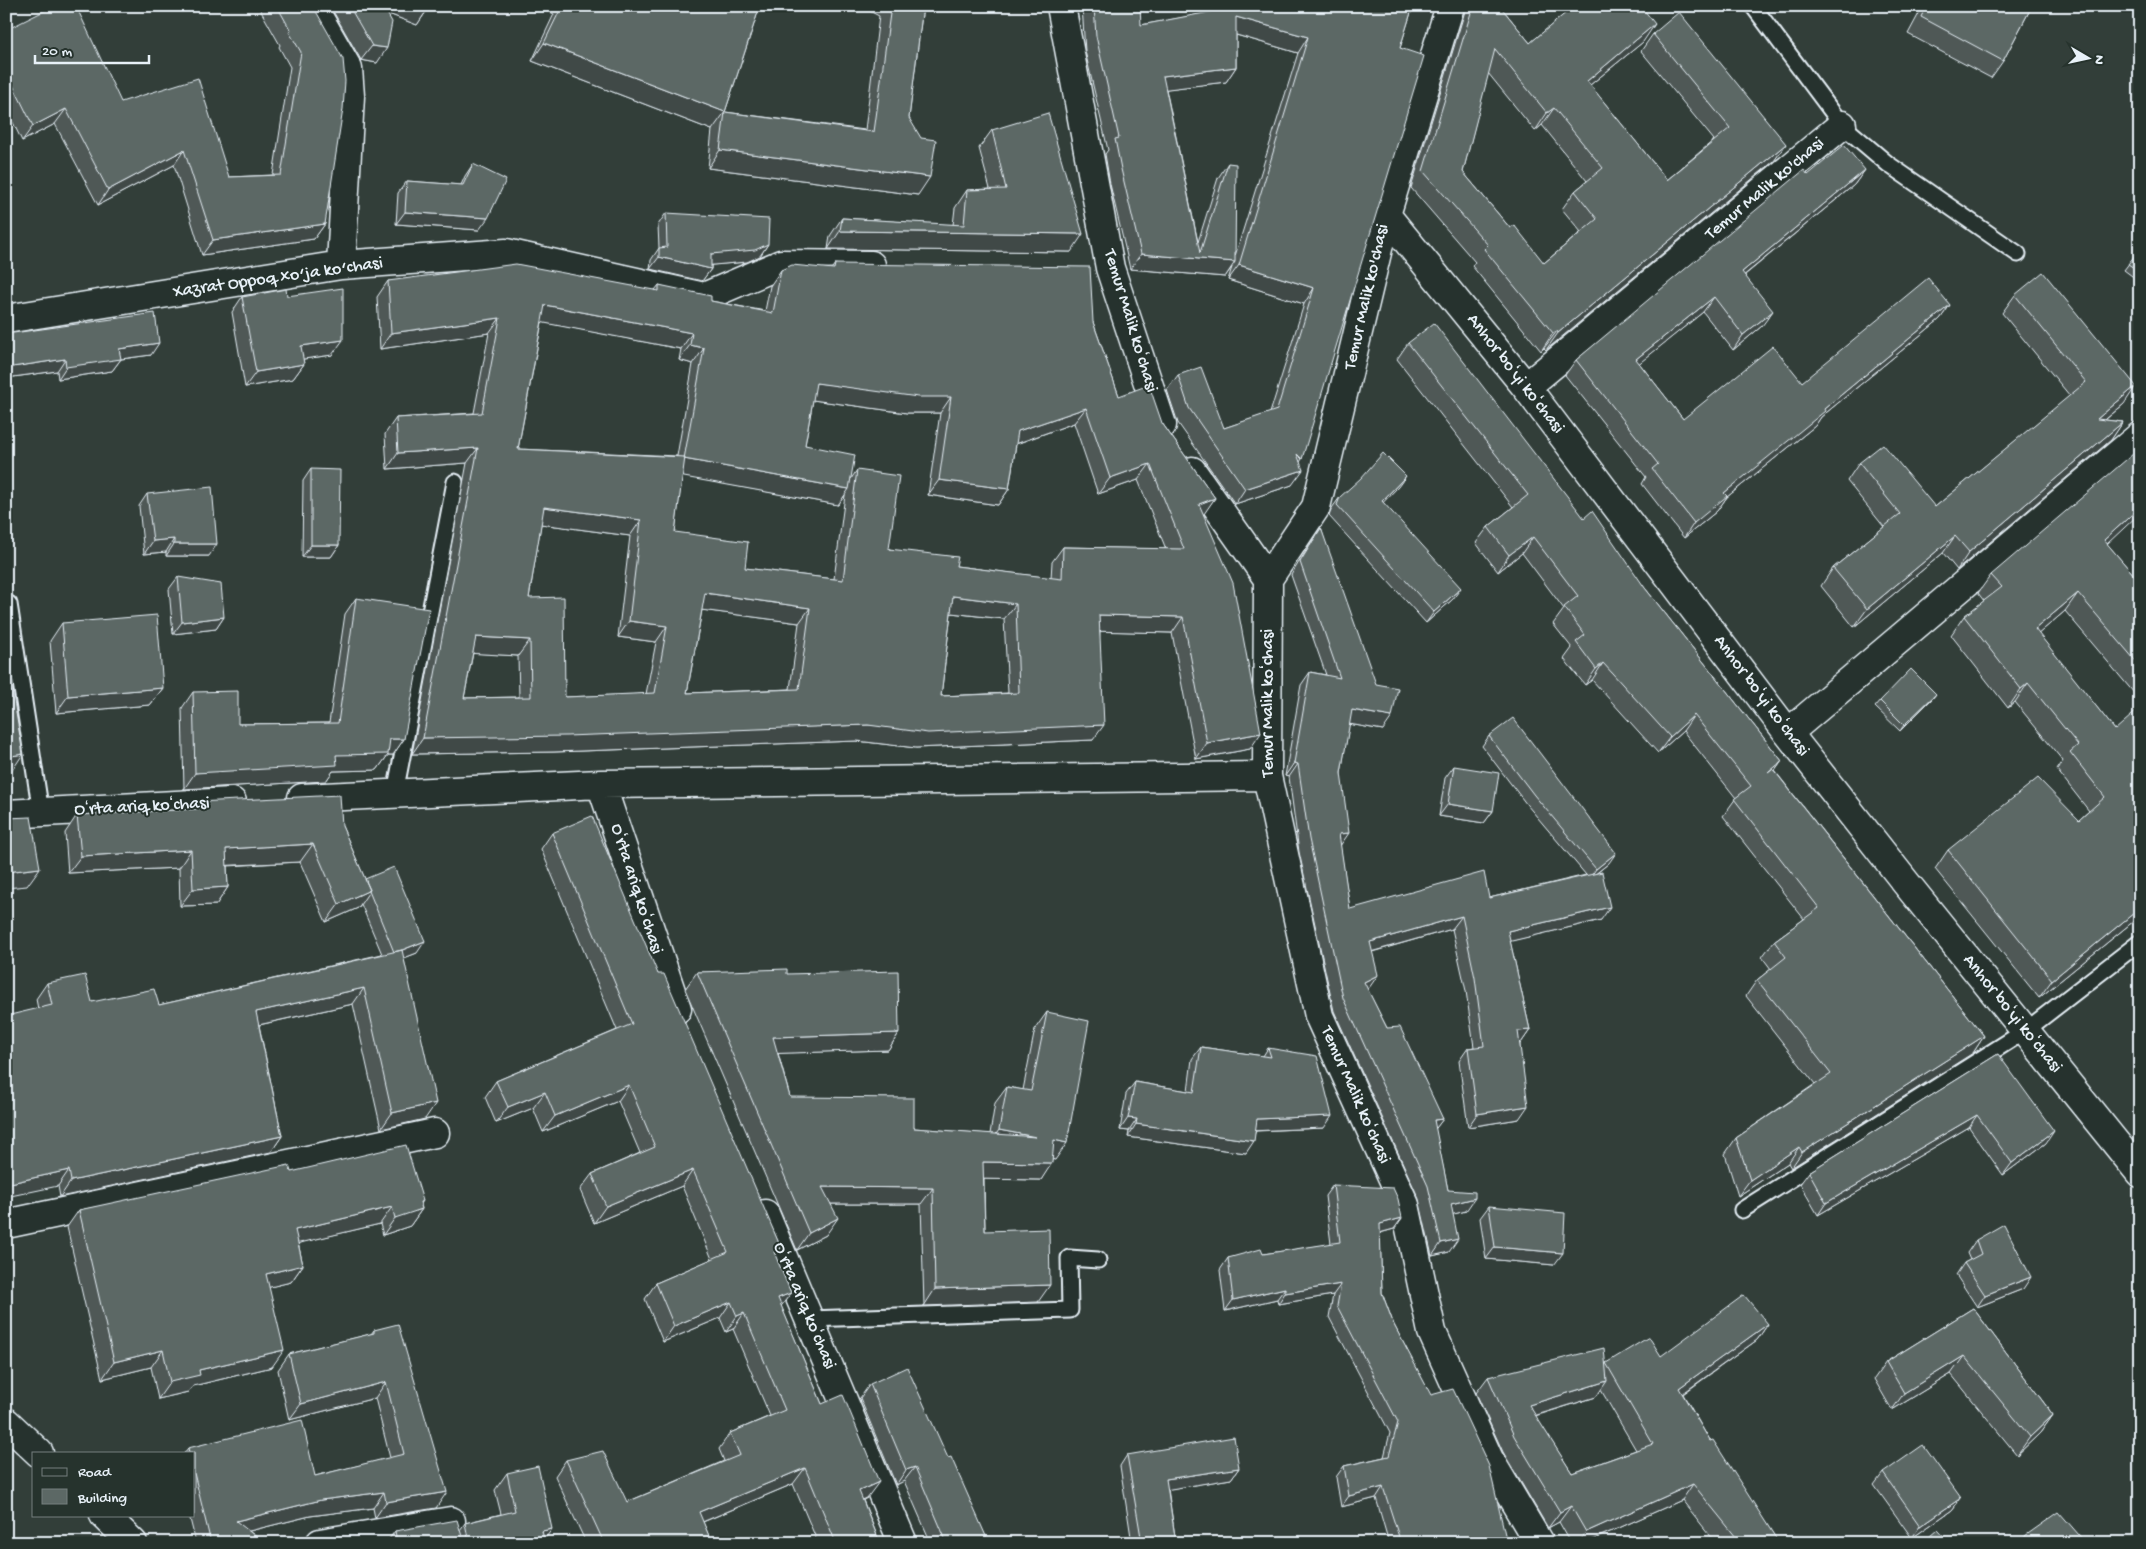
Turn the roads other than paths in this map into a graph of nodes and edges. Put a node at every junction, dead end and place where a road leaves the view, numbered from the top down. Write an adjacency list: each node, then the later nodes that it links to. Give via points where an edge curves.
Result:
1 (312, 6): 8 (street, via 348,69 350,96)
2 (1061, 6): 11 (street, Temur Malik koʻchasi)
3 (1450, 6): 6 (street, Temur Malik ko'chasi)
4 (1753, 6): 5 (lane)
5 (1842, 125): 7 (lane, via 1888,164); 13 (street, Temur Malik ko'chasi)
6 (1386, 215): 13 (street, Anhor boʻyi koʻchasi); 16 (street, Temur Malik ko'chasi, via 1316,507)
7 (2018, 254)
8 (341, 265): 9 (street, Xazrat Oppoq xo‘ja ko‘chasi, via 506,253 704,297 781,264); 12 (street, Xazrat Oppoq xo‘ja ko‘chasi)
9 (891, 265)
10 (1080, 268): 11 (street)
11 (1110, 268): 16 (street, Temur Malik koʻchasi, via 1164,430)
12 (6, 319)
13 (1526, 387): 18 (street, Anhor boʻyi koʻchasi)
14 (2140, 436): 18 (street)
15 (455, 482): 21 (lane)
16 (1268, 579): 19 (street, Temur Malik koʻchasi)
17 (10, 604): 22 (lane)
18 (1788, 733): 25 (street, Anhor boʻyi koʻchasi)
19 (1267, 776): 20 (street); 41 (street, Temur Malik koʻchasi, via 1319,1016 1405,1206 1432,1332 1489,1459)
20 (601, 784): 21 (street, Oʻrta ariq koʻchasi); 26 (street, Oʻrta ariq koʻchasi, via 672,998)
21 (395, 792): 22 (street, Oʻrta ariq koʻchasi)
22 (41, 813): 23 (street, Oʻrta ariq koʻchasi)
23 (6, 814)
24 (2140, 942): 25 (lane)
25 (2026, 1031): 28 (street, Anhor boʻyi koʻchasi); 30 (lane)
26 (688, 1034)
27 (435, 1133): 31 (street)
28 (2140, 1174)
29 (755, 1190): 33 (street, Oʻrta ariq koʻchasi)
30 (1742, 1210)
31 (6, 1224)
32 (1098, 1260): 33 (lane, via 1069,1258 1070,1310)
33 (810, 1319): 40 (street, Oʻrta ariq koʻchasi)
34 (6, 1422): 35 (street)
35 (38, 1452)
36 (105, 1516): 38 (street)
37 (450, 1521): 39 (street)
38 (133, 1543)
39 (320, 1543)
40 (902, 1543)
41 (1539, 1543)

